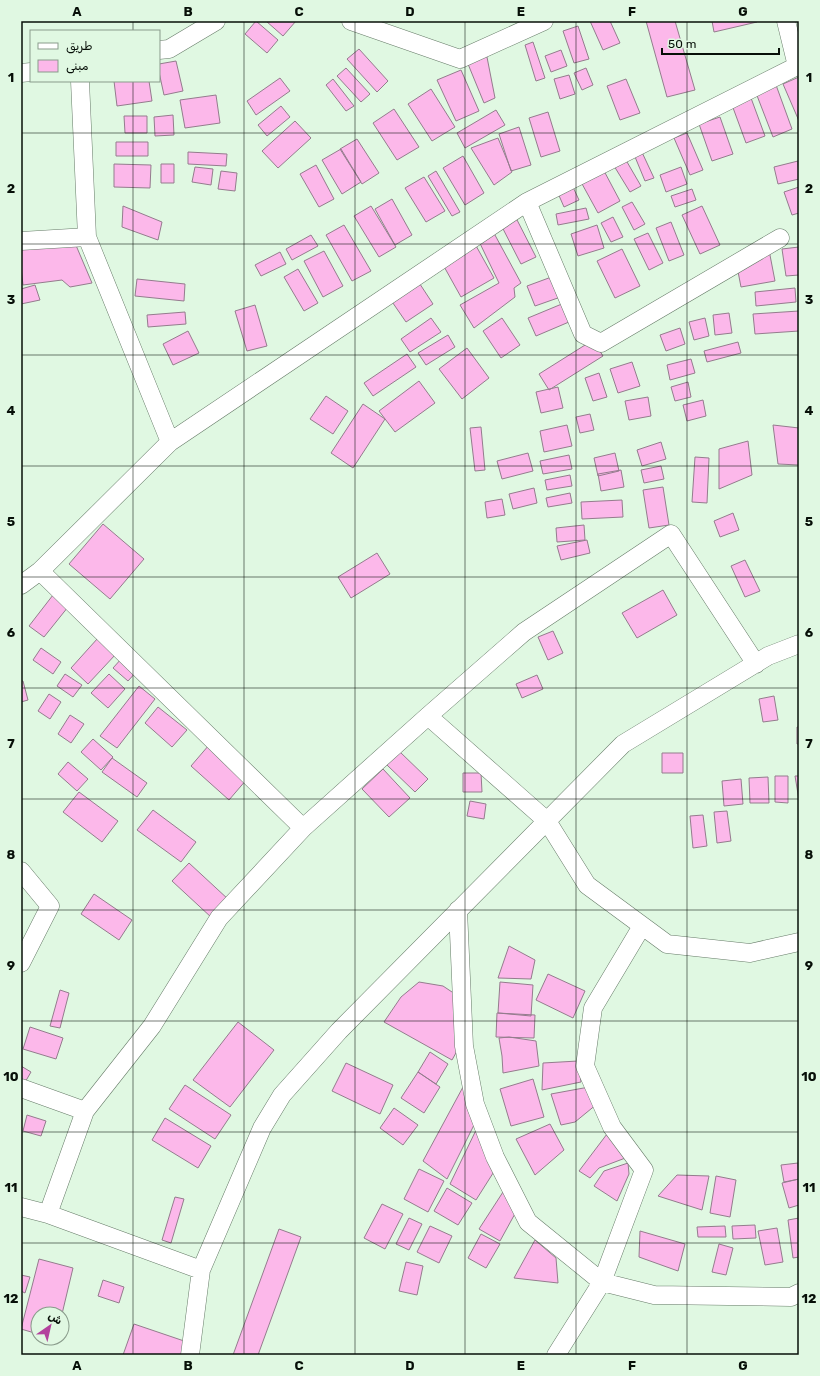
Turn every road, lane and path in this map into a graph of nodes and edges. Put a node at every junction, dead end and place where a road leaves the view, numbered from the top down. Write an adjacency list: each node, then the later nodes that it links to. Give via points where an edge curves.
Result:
1 (216, 21): 5 (street, via 169,49)
2 (351, 21): 3 (street, via 460,59)
3 (544, 21)
4 (786, 21): 6 (street)
5 (160, 50)
6 (798, 65): 8 (street)
7 (80, 82): 9 (street)
8 (527, 202): 10 (street, via 583,334 601,343); 12 (street)
9 (87, 237): 11 (street); 12 (street)
10 (780, 238)
11 (21, 241)
12 (170, 442): 13 (street)
13 (40, 571): 14 (street); 19 (street)
14 (21, 585)
15 (799, 644): 16 (street, via 768,656)
16 (756, 664): 17 (street, via 671,534 524,632); 18 (street, via 622,744)
17 (428, 716): 18 (street); 19 (street)
18 (547, 821): 21 (street); 22 (street, via 587,885)
19 (303, 828): 26 (street, via 219,918 152,1026)
20 (21, 871): 24 (street, via 50,906)
21 (458, 910): 29 (street, via 339,1031 282,1095 262,1128); 30 (street, via 464,1046 475,1104 495,1157 528,1222)
22 (642, 926): 23 (street, via 667,944 750,953); 30 (street, via 593,1008 585,1066 612,1127 644,1170)
23 (799, 942)
24 (21, 963)
25 (21, 1088): 26 (street)
26 (85, 1111): 28 (street)
27 (21, 1207): 28 (street)
28 (48, 1214): 29 (street)
29 (201, 1270): 32 (street)
30 (602, 1282): 31 (street, via 654,1295 791,1297); 33 (street)
31 (799, 1293)
32 (190, 1355)
33 (556, 1355)

